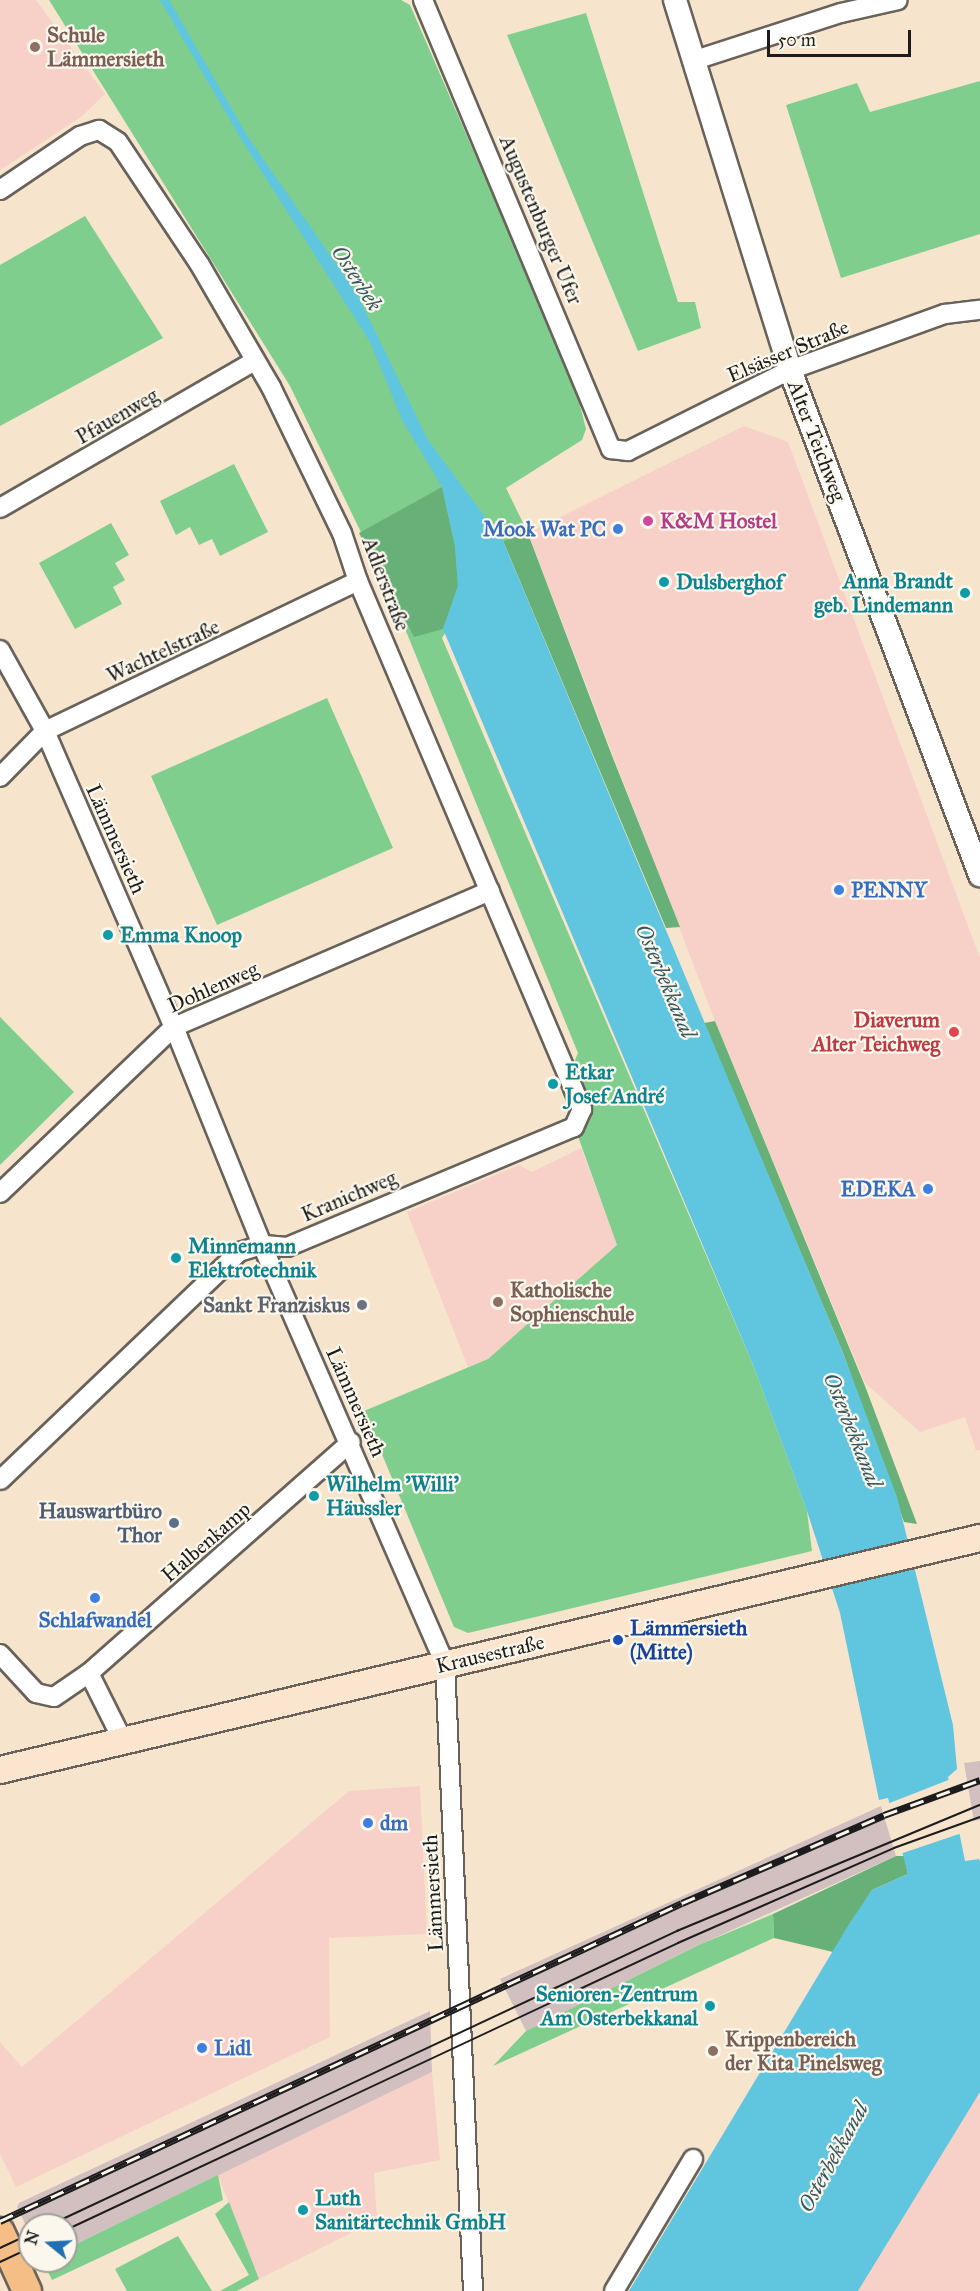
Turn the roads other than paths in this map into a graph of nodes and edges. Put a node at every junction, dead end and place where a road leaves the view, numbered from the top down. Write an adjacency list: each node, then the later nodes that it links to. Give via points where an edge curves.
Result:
1 (423, 0): 9 (street, Augustenburger Ufer, via 571,348 602,435 611,449)
2 (675, 0): 4 (street, Alter Teichweg)
3 (898, 0): 4 (street, via 841,13)
4 (692, 61): 8 (street, Alter Teichweg)
5 (0, 190): 7 (street, Adlerstraße, via 80,136 99,130 118,142 200,265)
6 (980, 310): 8 (street, Elsässer Straße, via 945,314)
7 (255, 361): 10 (street, Pfauenweg); 11 (street, Adlerstraße, via 342,533)
8 (790, 370): 9 (street, Elsässer Straße); 15 (street, Alter Teichweg)
9 (620, 453)
10 (0, 508)
11 (358, 581): 13 (street, Wachtelstraße); 16 (street, Adlerstraße)
12 (0, 651): 13 (street, Lämmersieth)
13 (45, 731): 14 (street, Wachtelstraße); 17 (street, Lämmersieth)
14 (0, 777)
15 (980, 875)
16 (490, 891): 17 (street, Dohlenweg); 18 (street, Adlerstraße)
17 (174, 1027): 19 (street, Dohlenweg); 20 (street, Lämmersieth)
18 (573, 1088): 20 (street, Kranichweg, via 582,1109 574,1127 286,1247)
19 (0, 1193)
20 (262, 1245): 21 (street, Lämmersieth); 22 (street, Kranichweg, via 239,1252)
21 (351, 1442): 25 (street, Lämmersieth); 26 (street, Halbenkamp)
22 (0, 1480)
23 (980, 1538): 25 (main road, Krausestraße)
24 (0, 1654): 26 (street, Halbenkamp, via 36,1693 54,1697)
25 (445, 1664): 27 (main road, Krausestraße); 34 (street, Lämmersieth)
26 (88, 1673): 27 (street)
27 (123, 1741): 28 (main road, Krausestraße)
28 (0, 1770)
29 (693, 2159): 35 (street)
30 (0, 2232): 33 (main road)
31 (0, 2271): 32 (main road)
32 (10, 2291)
33 (27, 2291)
34 (473, 2291)
35 (614, 2291)

